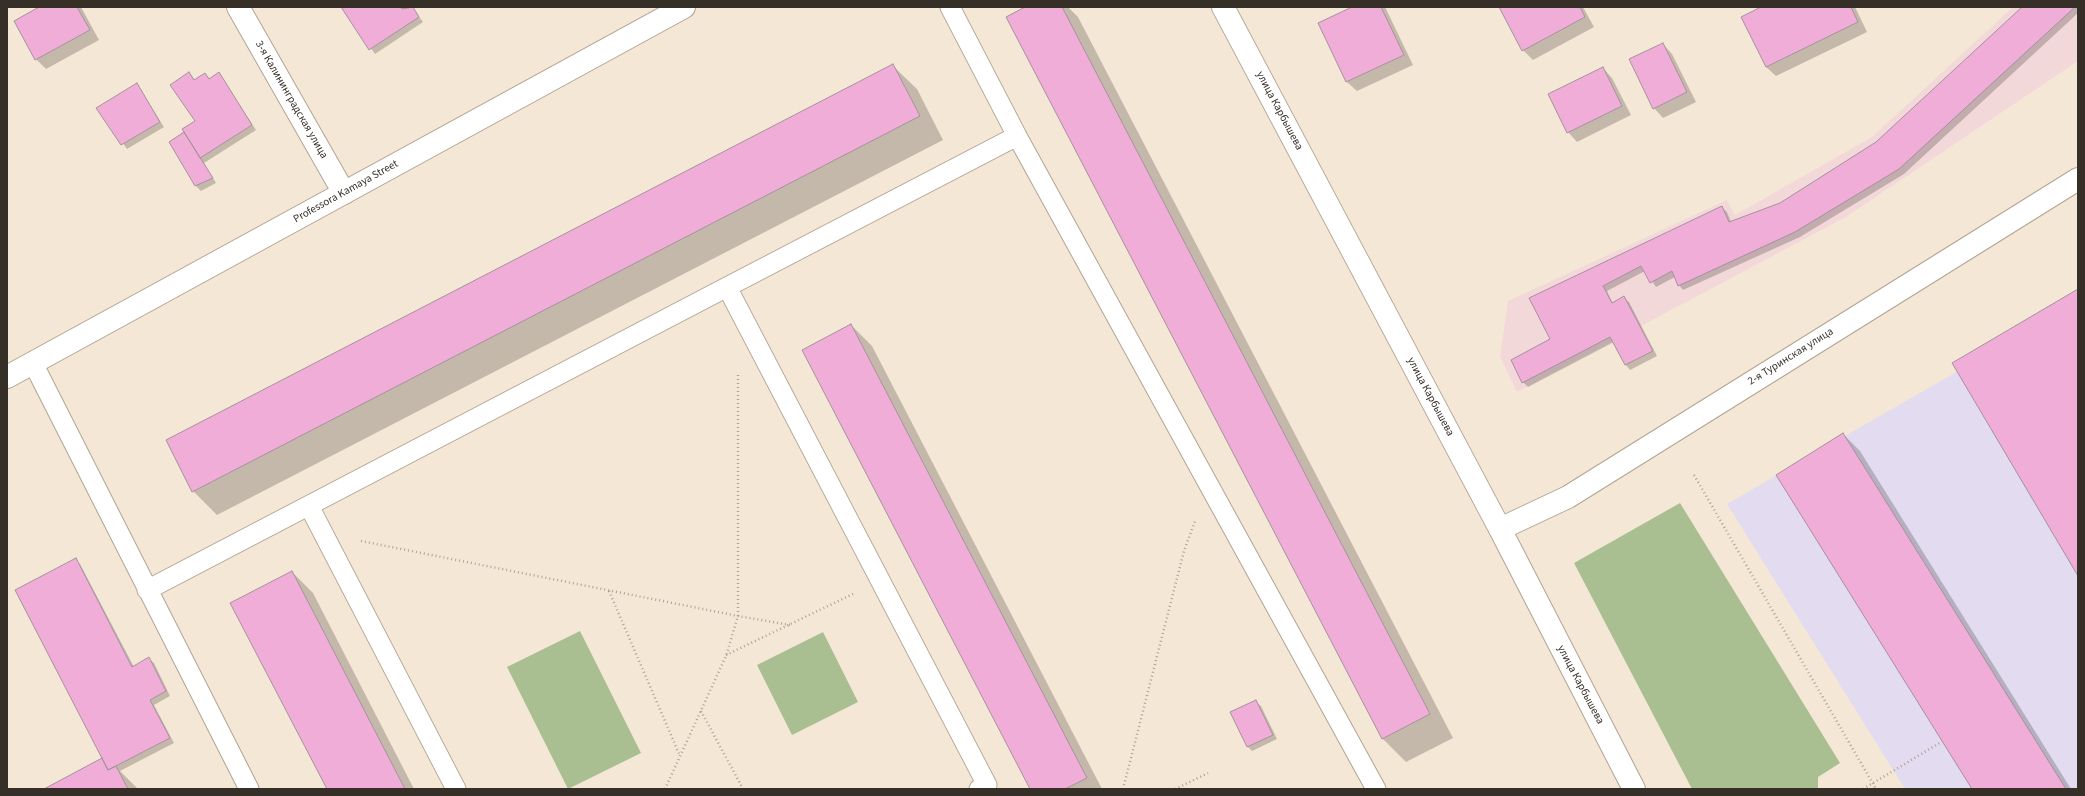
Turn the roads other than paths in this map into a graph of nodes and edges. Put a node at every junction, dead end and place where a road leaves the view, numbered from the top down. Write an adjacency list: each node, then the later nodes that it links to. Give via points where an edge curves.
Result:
1 (238, 7): 7 (street, 3-я Калининградская улица)
2 (684, 7): 7 (street, Professora Kamaya Street)
3 (950, 7): 5 (lane)
4 (1223, 7): 12 (street, улица Карбышева)
5 (1017, 136): 8 (lane); 17 (lane)
6 (2078, 179): 12 (street, 2-я Туринская улица, via 1568,497)
7 (344, 193): 9 (street, Professora Kamaya Street)
8 (727, 288): 11 (lane); 16 (lane, via 986,785)
9 (33, 363): 10 (street, Professora Kamaya Street); 13 (lane)
10 (7, 377)
11 (308, 506): 13 (lane); 15 (lane)
12 (1500, 529): 18 (street, улица Карбышева)
13 (147, 590): 14 (lane)
14 (249, 789)
15 (456, 789)
16 (979, 789)
17 (1376, 789)
18 (1634, 789)

